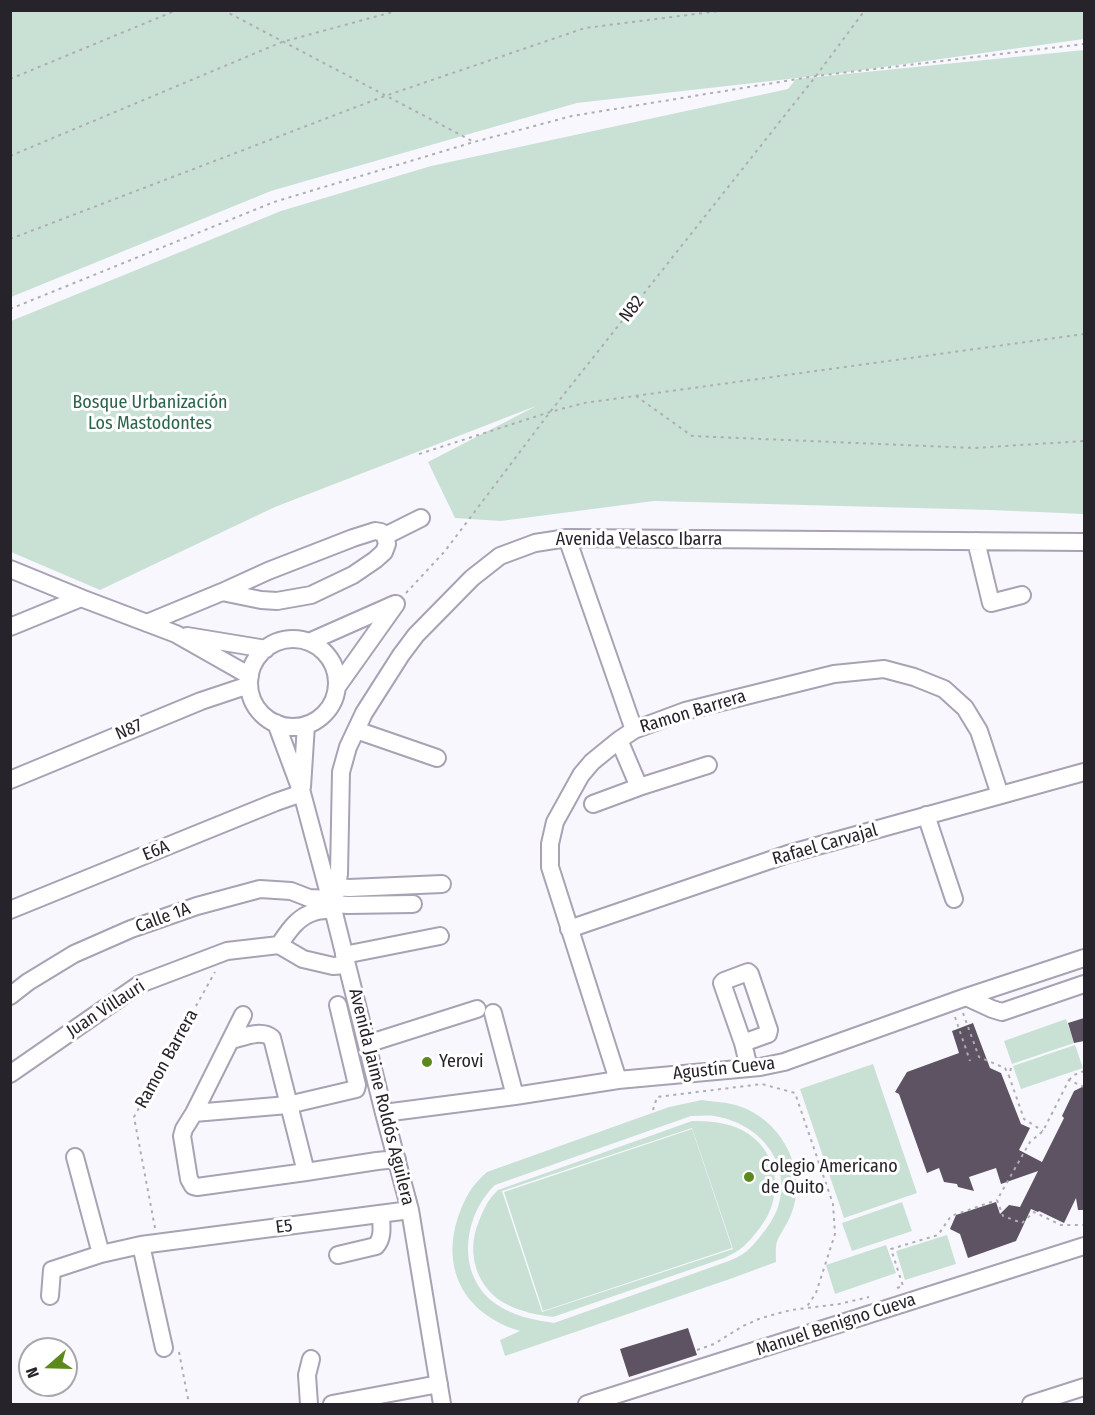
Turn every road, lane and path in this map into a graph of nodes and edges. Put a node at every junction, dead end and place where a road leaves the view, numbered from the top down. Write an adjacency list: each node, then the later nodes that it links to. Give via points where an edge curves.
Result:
1 (177, 10): 9 (path)
2 (223, 10): 6 (path)
3 (400, 10): 6 (path)
4 (727, 10): 10 (path, via 585,28)
5 (865, 10): 8 (path, N82)
6 (282, 42): 10 (path); 12 (path)
7 (1084, 44): 8 (path)
8 (816, 76): 11 (path, via 572,116); 17 (path, N82)
9 (10, 79)
10 (385, 96): 11 (path); 13 (path)
11 (474, 142): 14 (path, via 274,202)
12 (10, 156)
13 (10, 239)
14 (10, 309)
15 (1084, 334): 16 (path)
16 (636, 396): 17 (path); 18 (path, via 692,436 974,448)
17 (550, 412): 19 (path); 29 (path, N82, via 445,551)
18 (1084, 441)
19 (420, 454)
20 (421, 518): 21 (street)
21 (385, 536): 26 (street, via 375,531 353,538); 26 (street, via 384,552 375,560 311,595 277,601)
22 (567, 538): 23 (street, Avenida Velasco Ibarra); 39 (street, Avenida Velasco Ibarra, via 535,543 500,556 472,578 416,635); 40 (street)
23 (976, 541): 24 (street, Avenida Velasco Ibarra); 27 (street, via 991,603)
24 (1084, 542)
25 (10, 569): 28 (street)
26 (222, 592): 30 (street)
27 (1022, 595)
28 (81, 598): 30 (street); 31 (street)
29 (396, 604): 33 (street); 36 (street)
30 (147, 623): 32 (street)
31 (10, 627)
32 (176, 634): 34 (street); 35 (street)
33 (309, 642): 34 (street, via 287,640); 36 (street, via 327,655)
34 (266, 649): 35 (street, via 258,656)
35 (250, 681): 37 (street, via 257,708); 45 (street, N87)
36 (337, 687): 38 (street, via 324,714)
37 (276, 723): 38 (street); 47 (street, Avenida Jaime Roldós Aguilera)
38 (306, 725): 47 (street, Avenida Jaime Roldós Aguilera)
39 (356, 730): 42 (street); 53 (street, Avenida Velasco Ibarra, via 340,772 339,874)
40 (634, 730): 41 (street, Ramon Barrera); 48 (street, Ramon Barrera, via 685,711 768,690 834,674 884,669 945,689 965,708 979,731)
41 (619, 740): 46 (street); 56 (street, Ramon Barrera, via 581,775 555,822 550,867)
42 (437, 758)
43 (708, 765): 46 (street)
44 (1084, 772): 48 (street, Rafael Carvajal)
45 (10, 780)
46 (639, 787): 49 (street)
47 (302, 793): 53 (street, Avenida Jaime Roldós Aguilera); 55 (street, E6A)
48 (1000, 795): 50 (street, Rafael Carvajal)
49 (594, 804)
50 (926, 815): 52 (street); 56 (street, Rafael Carvajal, via 788,854)
51 (442, 884): 53 (street, via 350,888)
52 (954, 899)
53 (334, 900): 54 (street, via 348,905); 58 (street, via 302,918); 60 (street, Avenida Jaime Roldós Aguilera); 63 (street, Calle 1A, via 260,889 197,906 74,954)
54 (413, 904)
55 (10, 910)
56 (569, 929): 78 (street, Ramon Barrera)
57 (440, 936): 60 (street)
58 (279, 945): 60 (street, via 303,959 333,966); 76 (street, Juan Villauri, via 227,951 140,984)
59 (1084, 958): 64 (street, Agustín Cueva)
60 (346, 960): 71 (street, Avenida Jaime Roldós Aguilera)
61 (215, 972): 94 (path, Ramon Barrera, via 134,1117)
62 (1084, 984): 64 (street, via 1002,1012)
63 (10, 996)
64 (958, 1000): 72 (path); 73 (street, Agustín Cueva, via 784,1062); 77 (path, via 979,1057 1005,1068)
65 (338, 1005): 82 (street, via 356,1089)
66 (477, 1009): 71 (street)
67 (494, 1013): 81 (street)
68 (243, 1015): 69 (street)
69 (232, 1040): 82 (street, via 263,1033 272,1038); 84 (street)
70 (743, 1043): 73 (street)
71 (367, 1044): 85 (street, Avenida Jaime Roldós Aguilera)
72 (970, 1061)
73 (749, 1068): 78 (street, Agustín Cueva)
74 (1011, 1068): 77 (path)
75 (1084, 1071): 79 (path)
76 (10, 1074)
77 (1009, 1076): 86 (path, via 1024,1119)
78 (618, 1080): 81 (street, Agustín Cueva)
79 (1069, 1080): 80 (path); 86 (path)
80 (1084, 1087)
81 (515, 1096): 85 (street, Agustín Cueva)
82 (288, 1105): 84 (street); 89 (street)
83 (653, 1110): 102 (path, via 657,1097 762,1084 795,1093 833,1204 835,1234 816,1293)
84 (194, 1113): 89 (street, via 182,1136 193,1186)
85 (384, 1113): 88 (street, Avenida Jaime Roldós Aguilera)
86 (1043, 1131): 90 (path, via 1030,1142)
87 (75, 1157): 97 (street)
88 (397, 1159): 89 (street); 91 (street, Avenida Jaime Roldós Aguilera)
89 (306, 1172)
90 (997, 1200): 93 (path, via 1003,1216 1022,1223 1034,1212 1061,1225); 99 (path, via 951,1216 938,1235 891,1249 903,1286)
91 (410, 1210): 92 (street, E5); 106 (street, Avenida Jaime Roldós Aguilera)
92 (381, 1214): 94 (street, E5); 98 (street, via 381,1239 376,1246)
93 (1084, 1225)
94 (158, 1243): 95 (street, E5)
95 (141, 1245): 97 (street, E5); 103 (street)
96 (1084, 1246): 108 (street, Manuel Benigno Cueva)
97 (101, 1254): 100 (street, E5, via 52,1270)
98 (338, 1255)
99 (893, 1290)
100 (50, 1296)
101 (872, 1297): 102 (path)
102 (806, 1308): 104 (path, via 761,1318)
103 (164, 1348)
104 (698, 1350)
105 (311, 1359): 109 (street, via 307,1376)
106 (439, 1384): 110 (street); 111 (street, Avenida Jaime Roldós Aguilera)
107 (1084, 1387): 113 (street)
108 (622, 1399): 112 (street, Manuel Benigno Cueva)
109 (309, 1404)
110 (332, 1404)
111 (442, 1404)
112 (587, 1404)
113 (1031, 1404)

